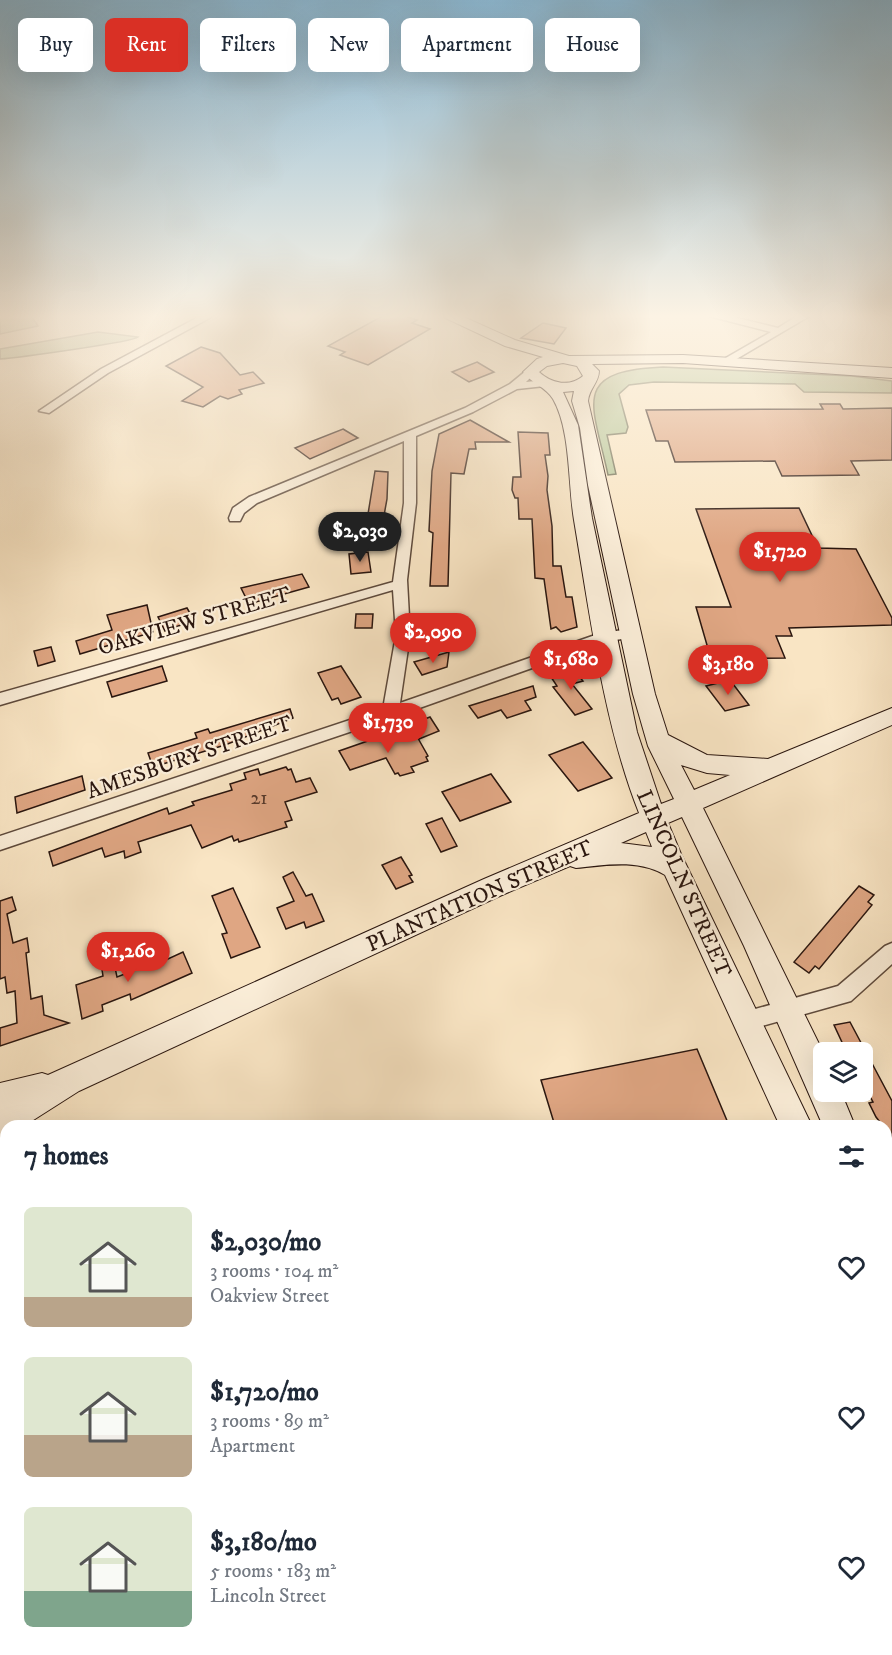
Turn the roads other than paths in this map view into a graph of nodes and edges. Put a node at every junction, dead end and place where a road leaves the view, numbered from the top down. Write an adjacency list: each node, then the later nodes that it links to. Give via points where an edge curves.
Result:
1 (74, 391): 5 (street)
2 (504, 391): 6 (street)
3 (552, 391): 7 (main road, LINCOLN STREET, via 566,409)
4 (581, 391): 7 (main road, LINCOLN STREET)
5 (45, 411)
6 (410, 434): 8 (street, via 253,500); 11 (street, via 410,503)
7 (587, 484): 9 (main road, LINCOLN STREET); 10 (main road, LINCOLN STREET)
8 (235, 518)
9 (583, 518): 10 (main road); 13 (main road, LINCOLN STREET)
10 (604, 518): 12 (main road, LINCOLN STREET)
11 (400, 584): 14 (street, OAKVIEW STREET); 15 (street, via 403,635)
12 (631, 634): 13 (street, AMESBURY STREET); 17 (main road, LINCOLN STREET)
13 (606, 636): 15 (street, AMESBURY STREET); 20 (main road, LINCOLN STREET, via 625,732)
14 (0, 699)
15 (391, 712): 21 (street, AMESBURY STREET)
16 (892, 716): 18 (main road, PLANTATION STREET)
17 (658, 740): 18 (main road, via 681,756 711,767); 19 (main road, LINCOLN STREET)
18 (774, 766): 19 (main road, PLANTATION STREET)
19 (686, 803): 20 (main road, PLANTATION STREET); 25 (main road, LINCOLN STREET)
20 (652, 818): 22 (main road, PLANTATION STREET); 23 (main road, LINCOLN STREET)
21 (0, 843)
22 (561, 857): 23 (main road, via 634,854 652,856); 28 (main road, PLANTATION STREET)
23 (675, 868): 26 (main road, LINCOLN STREET)
24 (892, 952): 25 (street, via 844,994)
25 (788, 1011): 26 (street); 27 (main road, LINCOLN STREET)
26 (748, 1020): 32 (main road, LINCOLN STREET)
27 (813, 1066)
28 (68, 1080): 29 (main road, PLANTATION STREET); 31 (main road, PLANTATION STREET)
29 (0, 1100)
30 (829, 1102): 33 (main road, LINCOLN STREET)
31 (5, 1120)
32 (793, 1120)
33 (837, 1120)

